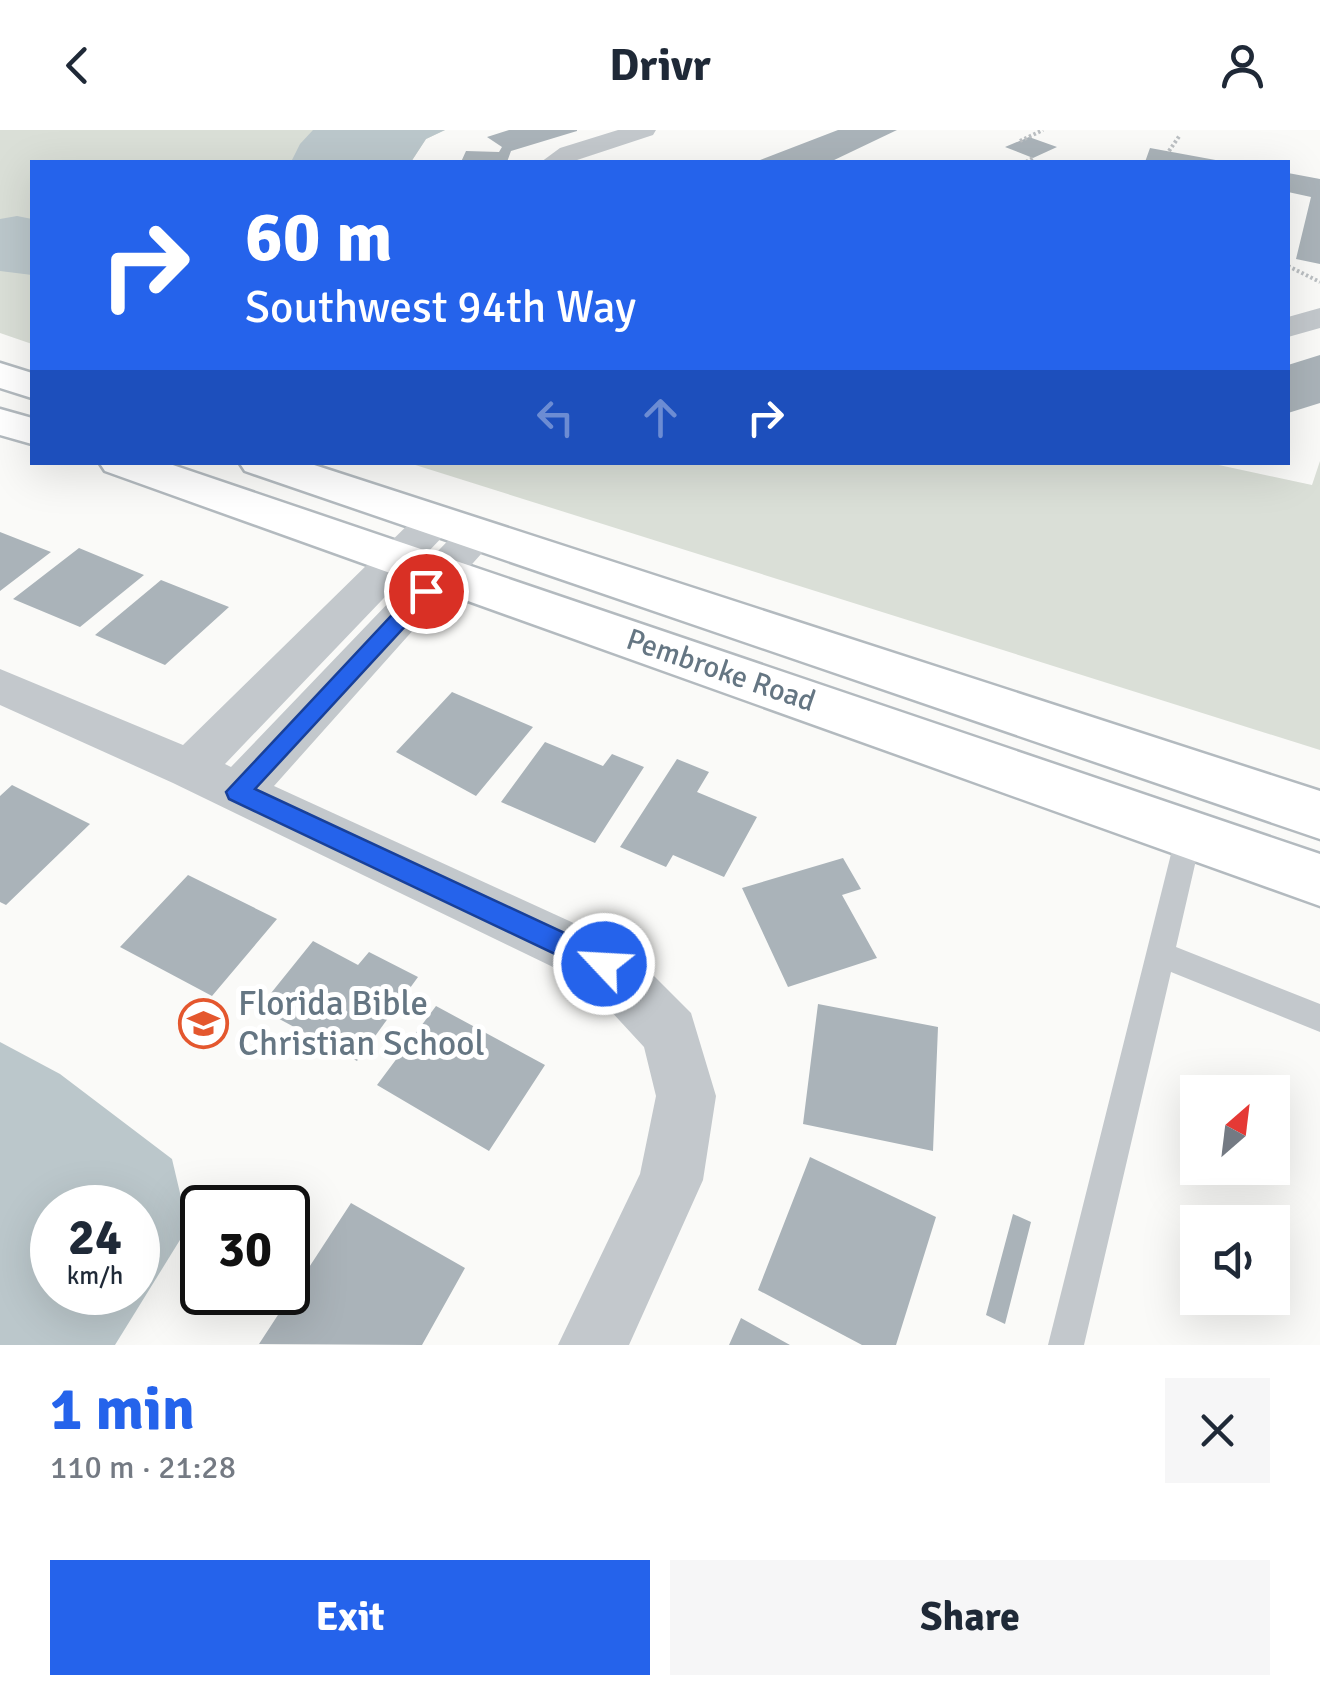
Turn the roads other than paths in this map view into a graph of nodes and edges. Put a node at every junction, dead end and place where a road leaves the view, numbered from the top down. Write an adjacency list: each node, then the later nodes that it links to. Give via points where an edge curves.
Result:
1 (644, 130): 2 (street)
2 (557, 160)
3 (1320, 318): 4 (street)
4 (1290, 326)
5 (0, 376): 6 (main road)
6 (30, 385)
7 (0, 421): 8 (main road)
8 (30, 431)
9 (131, 465): 11 (main road, Pembroke Road)
10 (266, 465): 11 (main road, Pembroke Road)
11 (438, 546): 13 (street); 14 (street); 15 (main road, Pembroke Road); 16 (main road, Pembroke Road)
12 (0, 686): 13 (street)
13 (190, 769): 14 (street)
14 (238, 792): 20 (street, via 604,964 670,1033 686,1096 672,1180)
15 (1320, 815)
16 (1188, 834): 17 (main road, Pembroke Road); 18 (lane)
17 (1320, 880)
18 (1160, 954): 19 (lane); 21 (lane)
19 (1320, 1018)
20 (593, 1345)
21 (1066, 1345)

